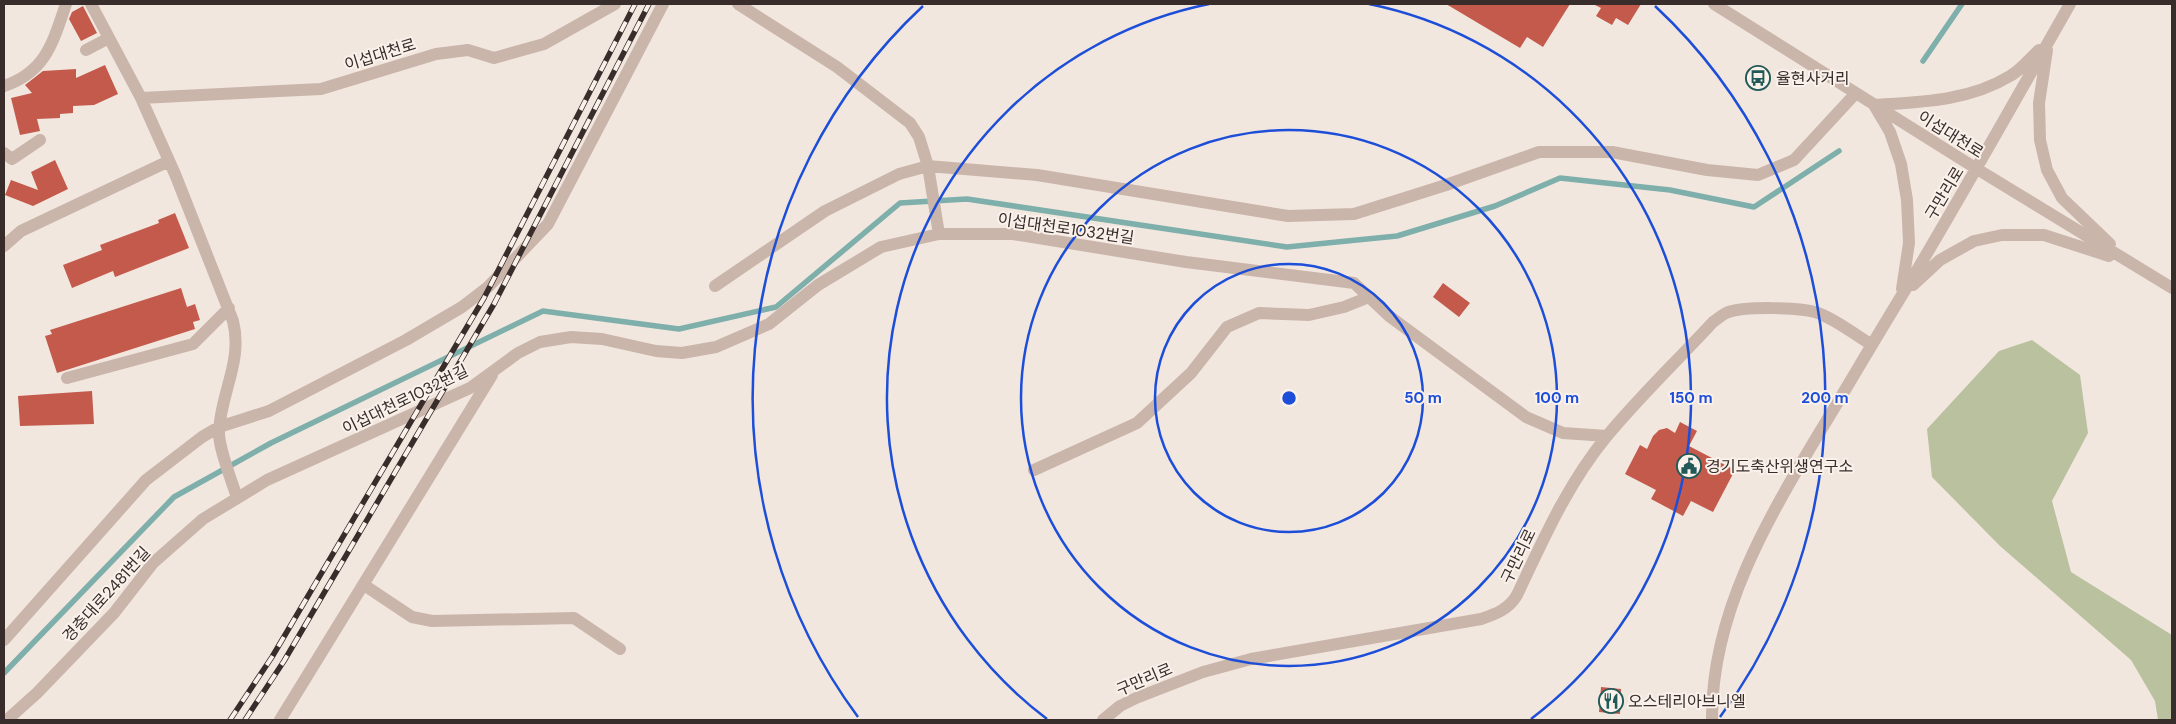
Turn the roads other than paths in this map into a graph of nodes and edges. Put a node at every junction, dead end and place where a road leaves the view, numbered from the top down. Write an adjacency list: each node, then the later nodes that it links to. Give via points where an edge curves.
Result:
1 (66, 4): 11 (street, via 42,61 34,71)
2 (91, 4): 8 (street)
3 (615, 4): 13 (street, 이섭대천로, via 544,44 494,58 468,50 436,54 321,90)
4 (663, 4): 31 (street, via 548,224 515,261 462,307 406,340 269,411)
5 (738, 4): 19 (street, via 837,67 910,123 919,137)
6 (1714, 4): 12 (street, 이섭대천로)
7 (2070, 4): 9 (street, 구만리로)
8 (109, 38): 10 (street); 13 (street)
9 (2048, 42): 14 (street, via 2011,75 1982,90 1953,97); 18 (street, 구만리로); 22 (street, via 2039,103 2040,140 2047,170 2062,198)
10 (86, 50)
11 (4, 86)
12 (1856, 94): 14 (street, 이섭대천로); 19 (street, via 1794,160 1758,175 1707,170 1612,152 1538,152 1354,214 1288,216 1037,175)
13 (141, 98): 17 (street)
14 (1874, 105): 18 (street, 이섭대천로); 26 (street, via 1890,132 1901,164 1907,200 1909,243)
15 (40, 140): 16 (street, via 12,159)
16 (4, 153)
17 (169, 161): 21 (street, via 21,231); 27 (street)
18 (1977, 170): 22 (street, 이섭대천로); 26 (street, 구만리로)
19 (928, 171): 20 (street); 23 (street, via 899,174 825,211)
20 (938, 228)
21 (4, 246)
22 (2128, 262): 24 (street, 이섭대천로); 26 (street, via 2044,235 2002,235 1974,242 1940,260)
23 (715, 286)
24 (2172, 288)
25 (1369, 297): 29 (street, 이섭대천로1032번길, via 1354,283 1344,280 1186,262 1013,234 939,234 881,247 818,285 769,324 716,347 682,353 656,351 602,339 571,338 540,342); 32 (street, 이섭대천로1032번길, via 1389,316 1526,417 1563,433); 33 (street, via 1309,315 1259,313 1227,327 1191,373 1137,423)
26 (1901, 297): 28 (street, 구만리로)
27 (228, 308): 30 (street, via 193,344); 31 (street, via 237,346)
28 (1872, 345): 32 (street, 구만리로, via 1820,314 1807,310 1739,310 1726,313 1713,322); 41 (street, 구만리로, via 1802,461 1735,591 1720,646)
29 (496, 369): 34 (street, 이섭대천로1032번길, via 470,388 267,480); 35 (street)
30 (67, 378)
31 (219, 432): 34 (street); 36 (street, via 202,437 146,480)
32 (1607, 436): 40 (street, 구만리로, via 1557,511 1512,604 1502,611 1480,619 1251,659 1203,672 1136,698)
33 (1034, 470)
34 (237, 498): 38 (street, 경충대로2481번길, via 203,519 153,563 114,613)
35 (364, 585): 37 (street, via 412,617 432,621 574,618); 39 (street)
36 (4, 640)
37 (620, 649)
38 (7, 720)
39 (280, 720)
40 (1103, 720)
41 (1712, 720)

